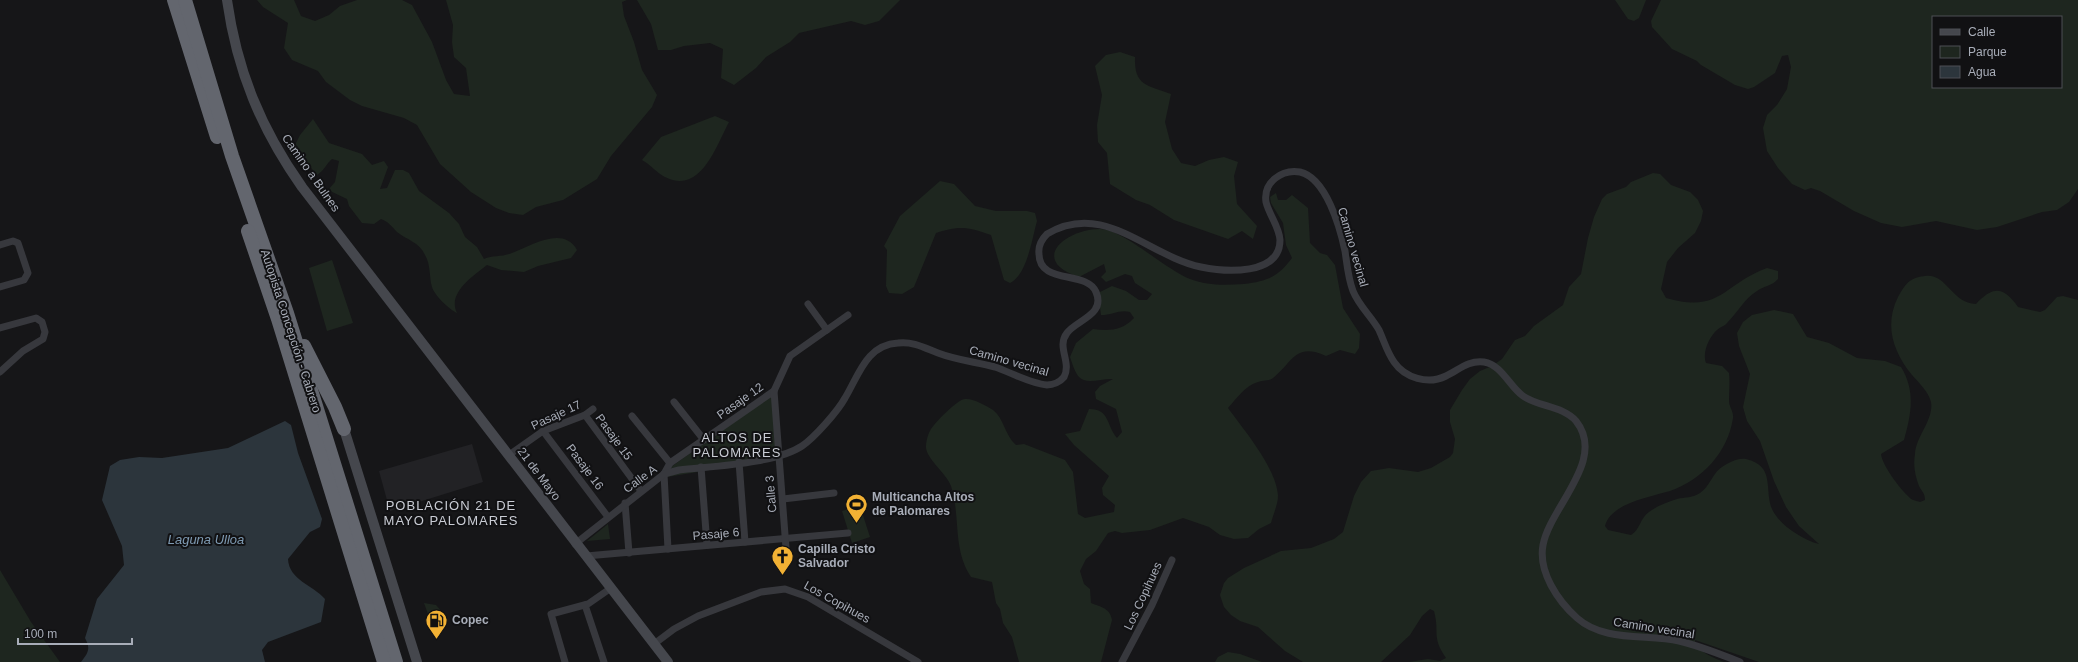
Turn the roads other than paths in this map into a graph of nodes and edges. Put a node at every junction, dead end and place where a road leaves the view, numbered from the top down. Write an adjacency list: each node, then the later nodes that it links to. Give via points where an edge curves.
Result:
1 (227, 0): 5 (street, Camino a Bulnes, via 241,67 256,108 275,147 302,187)
2 (183, 1): 7 (highway, Autopista Concepción - Cabrero, via 232,156); 44 (highway, Autopista Concepción - Cabrero, via 196,76 278,319)
3 (0, 245): 4 (street, via 13,241 18,244 28,273 24,280)
4 (0, 287)
5 (390, 301): 20 (street, 21 de Mayo)
6 (808, 304): 10 (street)
7 (287, 314): 17 (highway); 45 (highway, Autopista Concepción - Cabrero)
8 (848, 315): 10 (street, Calle 3)
9 (0, 328): 11 (street, via 36,318 41,320 45,332 43,339 23,351)
10 (827, 330): 12 (street, Calle 3, via 790,356)
11 (0, 372)
12 (774, 391): 19 (street, Pasaje 12); 21 (street, Calle 3)
13 (674, 402): 19 (street)
14 (593, 409): 15 (street, Pasaje 17)
15 (585, 415): 18 (street, Pasaje 17); 26 (street, Pasaje 15)
16 (632, 416): 23 (street)
17 (344, 429): 46 (street)
18 (544, 431): 20 (street, Pasaje 17); 30 (street, Pasaje 16)
19 (704, 440): 23 (street, Pasaje 12)
20 (509, 454): 34 (street, 21 de Mayo)
21 (779, 456): 22 (street, Calle A); 28 (street, Calle 3); 52 (street, Camino vecinal, via 807,442 845,399 867,358 890,344 905,342 918,345 1040,384 1049,385 1057,382 1063,378 1066,368 1062,344 1065,337 1070,329 1092,315 1097,300 1096,291 1090,286 1052,273 1043,267 1039,249 1042,239 1047,234 1073,224 1100,224 1117,229 1178,259 1201,267 1232,271 1250,269 1274,258 1280,243 1277,227 1266,202 1269,184 1281,174 1301,173 1316,181 1326,194 1341,235 1353,292 1378,329 1390,356 1399,368 1417,379 1431,380 1444,377 1472,363 1491,364 1524,396 1567,414 1580,427 1585,444 1582,468 1550,526 1543,548 1545,568 1554,592 1568,609 1584,623 1599,630 1685,643)
22 (739, 462): 24 (street, Calle A); 33 (street)
23 (670, 463): 25 (street, Pasaje 12)
24 (701, 467): 25 (street, Calle A); 35 (street)
25 (664, 474): 26 (street, Calle A); 36 (street)
26 (640, 491): 29 (street, Calle A)
27 (834, 493): 28 (street)
28 (783, 499): 32 (street, Calle 3)
29 (625, 503): 30 (street, Calle A); 37 (street)
30 (608, 517): 34 (street, Calle A)
31 (848, 533): 32 (street, Pasaje 6)
32 (786, 538): 33 (street, Pasaje 6); 40 (street, Calle 3)
33 (745, 542): 35 (street, Pasaje 6)
34 (575, 544): 38 (street, 21 de Mayo)
35 (707, 545): 36 (street, Pasaje 6)
36 (668, 549): 37 (street, Pasaje 6)
37 (629, 552): 38 (street, Pasaje 6)
38 (586, 556): 41 (street, 21 de Mayo)
39 (1172, 560): 51 (street, Los Copihues)
40 (787, 561)
41 (611, 588): 42 (street); 43 (street, 21 de Mayo)
42 (585, 605): 47 (street, via 551,614); 48 (street)
43 (654, 644): 49 (street, 21 de Mayo); 50 (street, Los Copihues, via 698,616 762,592 780,589 808,597)
44 (384, 662)
45 (396, 662)
46 (417, 662)
47 (565, 662)
48 (604, 662)
49 (668, 662)
50 (918, 662)
51 (1122, 662)
52 (1740, 662)

